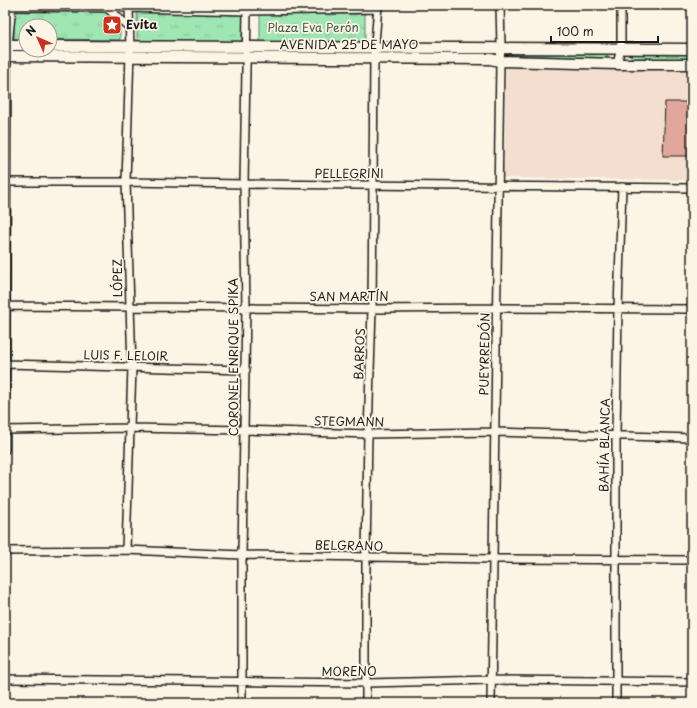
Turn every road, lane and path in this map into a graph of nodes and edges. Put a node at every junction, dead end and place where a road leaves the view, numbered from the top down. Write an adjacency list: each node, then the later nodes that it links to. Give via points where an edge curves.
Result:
1 (500, 5): 12 (street, PUEYRREDÓN)
2 (621, 5): 13 (street)
3 (106, 6): 4 (street); 5 (street); 8 (street)
4 (129, 6): 7 (street); 8 (street, LÓPEZ)
5 (10, 7): 15 (street)
6 (378, 7): 7 (street); 11 (street, BARROS)
7 (247, 11): 17 (street, CORONEL ENRIQUE SPIKA)
8 (129, 27): 16 (street, LÓPEZ)
9 (58, 46): 16 (main road, AVENIDA 25 DE MAYO)
10 (18, 47): 15 (main road)
11 (375, 47): 12 (main road, AVENIDA 25 DE MAYO); 17 (main road, AVENIDA 25 DE MAYO); 18 (street, BARROS)
12 (501, 47): 13 (main road, AVENIDA 25 DE MAYO); 19 (street, PUEYRREDÓN)
13 (621, 48): 14 (main road, AVENIDA 25 DE MAYO); 20 (street)
14 (692, 49)
15 (6, 50): 16 (main road, AVENIDA 25 DE MAYO); 22 (street)
16 (130, 51): 17 (main road, AVENIDA 25 DE MAYO); 23 (street, LÓPEZ)
17 (247, 52): 18 (main road, AVENIDA 25 DE MAYO); 24 (street, CORONEL ENRIQUE SPIKA)
18 (374, 58): 19 (main road, AVENIDA 25 DE MAYO); 25 (street, BARROS)
19 (500, 61): 20 (main road, AVENIDA 25 DE MAYO); 26 (street, PUEYRREDÓN)
20 (617, 64): 21 (main road, AVENIDA 25 DE MAYO)
21 (692, 64)
22 (6, 182): 23 (street, PELLEGRINI); 29 (street)
23 (126, 182): 24 (street, PELLEGRINI); 30 (street, LÓPEZ)
24 (244, 184): 25 (street, PELLEGRINI); 31 (street, CORONEL ENRIQUE SPIKA)
25 (374, 185): 26 (street, PELLEGRINI); 33 (street, BARROS)
26 (498, 186): 27 (street, PELLEGRINI); 32 (street, PUEYRREDÓN)
27 (622, 187): 28 (street, PELLEGRINI); 34 (street, BAHÍA BLANCA)
28 (692, 188)
29 (5, 306): 30 (street, SAN MARTÍN); 36 (street)
30 (130, 306): 31 (street, SAN MARTÍN); 37 (street, LÓPEZ)
31 (246, 308): 33 (street, SAN MARTÍN); 38 (street, CORONEL ENRIQUE SPIKA)
32 (496, 308): 33 (street, SAN MARTÍN); 34 (street, SAN MARTÍN); 42 (street, PUEYRREDÓN)
33 (372, 309): 43 (street, BARROS)
34 (618, 309): 35 (street, SAN MARTÍN); 44 (street, BAHÍA BLANCA)
35 (692, 309)
36 (5, 364): 37 (street, LUIS F. LELOIR); 40 (street)
37 (132, 367): 38 (street, LUIS F. LELOIR); 39 (street, LÓPEZ)
38 (246, 370): 41 (street, CORONEL ENRIQUE SPIKA)
39 (130, 428): 40 (street, STEGMANN); 41 (street, STEGMANN); 47 (street, LÓPEZ)
40 (5, 430): 46 (street)
41 (245, 430): 43 (street, STEGMANN); 49 (street, CORONEL ENRIQUE SPIKA)
42 (495, 432): 43 (street, STEGMANN); 44 (street, STEGMANN); 51 (street, PUEYRREDÓN)
43 (368, 434): 50 (street, BARROS)
44 (616, 435): 45 (street, STEGMANN); 52 (street, BAHÍA BLANCA)
45 (692, 438)
46 (5, 450)
47 (126, 550): 48 (street, BELGRANO); 49 (street, BELGRANO)
48 (5, 551)
49 (242, 556): 50 (street, BELGRANO); 56 (street, CORONEL ENRIQUE SPIKA)
50 (366, 557): 51 (street, BELGRANO); 59 (street, BARROS)
51 (493, 559): 52 (street, BELGRANO); 55 (street, PUEYRREDÓN)
52 (615, 559): 53 (street, BELGRANO); 57 (street, BAHÍA BLANCA)
53 (692, 560)
54 (5, 679): 56 (street, MORENO)
55 (492, 680): 57 (street, MORENO); 59 (street, MORENO); 62 (street, PUEYRREDÓN)
56 (242, 681): 59 (street, MORENO); 60 (street, CORONEL ENRIQUE SPIKA)
57 (616, 681): 58 (street, MORENO); 63 (street, BAHÍA BLANCA)
58 (692, 682)
59 (366, 683): 61 (street, BARROS)
60 (242, 703)
61 (366, 703)
62 (492, 703)
63 (616, 703)

